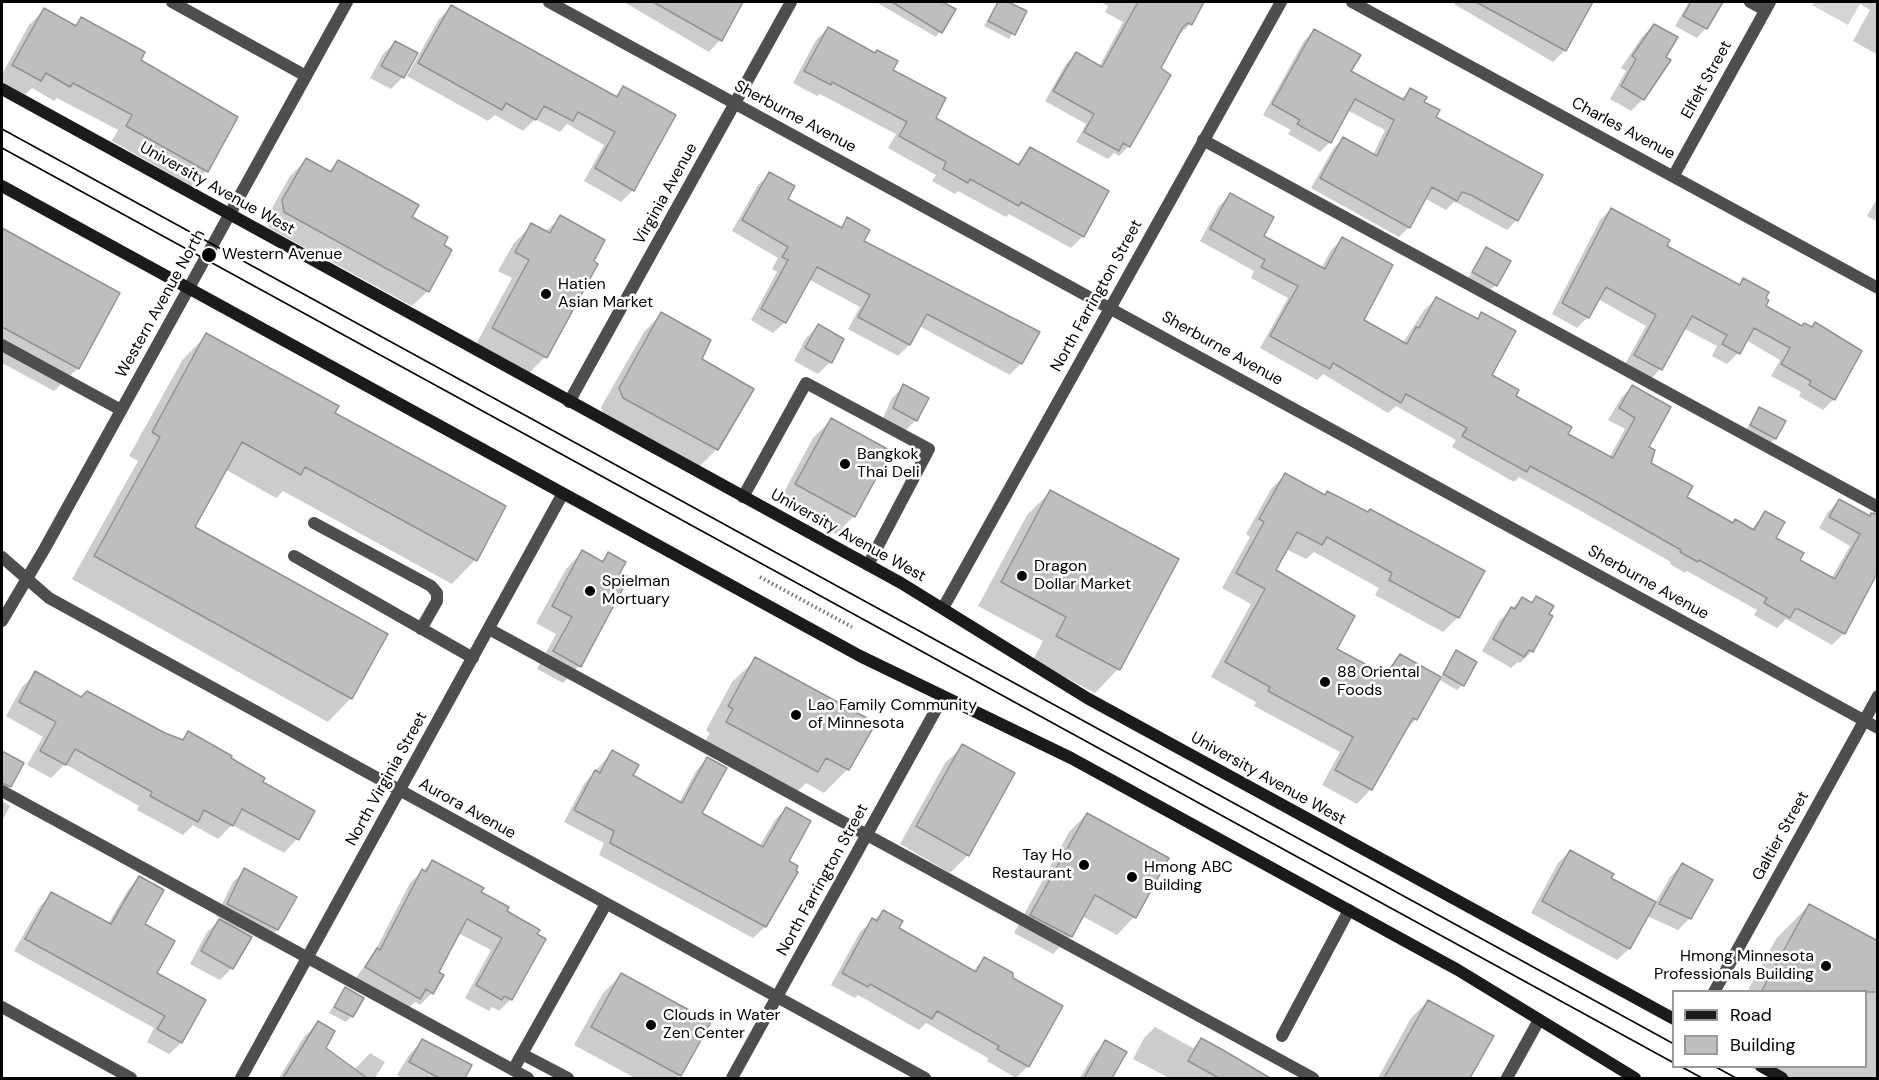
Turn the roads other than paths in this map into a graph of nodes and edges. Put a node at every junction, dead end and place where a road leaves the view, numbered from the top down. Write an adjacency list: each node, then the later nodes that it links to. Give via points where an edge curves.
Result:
1 (172, 2): 9 (street)
2 (347, 2): 9 (street, Western Avenue North)
3 (549, 2): 11 (street, Sherburne Avenue)
4 (791, 2): 11 (street, Virginia Avenue)
5 (1281, 2): 12 (street, North Farrington Street)
6 (1352, 2): 13 (street, Charles Avenue)
7 (1750, 2): 8 (street)
8 (1768, 6): 13 (street, Elfelt Street)
9 (306, 76): 15 (street, Western Avenue North)
10 (2, 89): 15 (main road, University Avenue West)
11 (735, 104): 18 (street, Sherburne Avenue); 20 (street, Virginia Avenue)
12 (1203, 140): 18 (street, North Farrington Street); 24 (street)
13 (1674, 175): 16 (street, Charles Avenue)
14 (2, 186): 17 (main road)
15 (229, 215): 17 (street, Western Avenue North); 20 (main road, University Avenue West)
16 (1878, 288)
17 (188, 289): 21 (street, Western Avenue North); 22 (main road)
18 (1110, 307): 30 (street, North Farrington Street); 37 (street, Sherburne Avenue)
19 (2, 345): 21 (street)
20 (569, 402): 23 (main road, University Avenue West)
21 (121, 410): 29 (street, Western Avenue North)
22 (562, 495): 33 (street, North Virginia Street); 36 (main road)
23 (743, 497): 28 (main road, University Avenue West); 28 (street, via 806,383 930,449)
24 (1878, 507)
25 (314, 523): 32 (street, via 431,586 437,601)
26 (294, 556): 32 (street)
27 (2, 557): 29 (street, Aurora Avenue)
28 (868, 565): 30 (main road, University Avenue West)
29 (26, 576): 31 (street, Western Avenue North); 39 (street, Aurora Avenue, via 49,598)
30 (943, 608): 48 (main road, University Avenue West, via 1087,698)
31 (2, 621)
32 (421, 629): 34 (street)
33 (489, 629): 34 (street, North Virginia Street); 41 (street)
34 (473, 658): 39 (street, North Virginia Street)
35 (1878, 696): 37 (street, Galtier Street)
36 (943, 698): 41 (street, North Farrington Street); 43 (main road, via 1071,758)
37 (1864, 721): 38 (street, Sherburne Avenue); 45 (street, Galtier Street)
38 (1878, 728)
39 (399, 790): 42 (street, Aurora Avenue); 44 (street, North Virginia Street)
40 (2, 791): 44 (street)
41 (867, 835): 46 (street, North Farrington Street); 60 (street)
42 (606, 904): 46 (street, Aurora Avenue); 51 (street)
43 (1349, 910): 49 (main road); 50 (street)
44 (307, 958): 53 (street); 55 (street, North Virginia Street)
45 (1715, 990)
46 (777, 997): 58 (street, North Farrington Street); 59 (street, Aurora Avenue)
47 (2, 1007): 54 (street)
48 (1672, 1018)
49 (1539, 1020): 61 (street); 62 (main road)
50 (1282, 1036)
51 (522, 1053): 53 (street); 57 (street)
52 (1764, 1068): 63 (main road)
53 (513, 1070): 56 (street)
54 (131, 1078)
55 (241, 1078)
56 (528, 1078)
57 (568, 1078)
58 (732, 1078)
59 (925, 1078)
60 (1312, 1078)
61 (1507, 1078)
62 (1635, 1078)
63 (1782, 1078)

